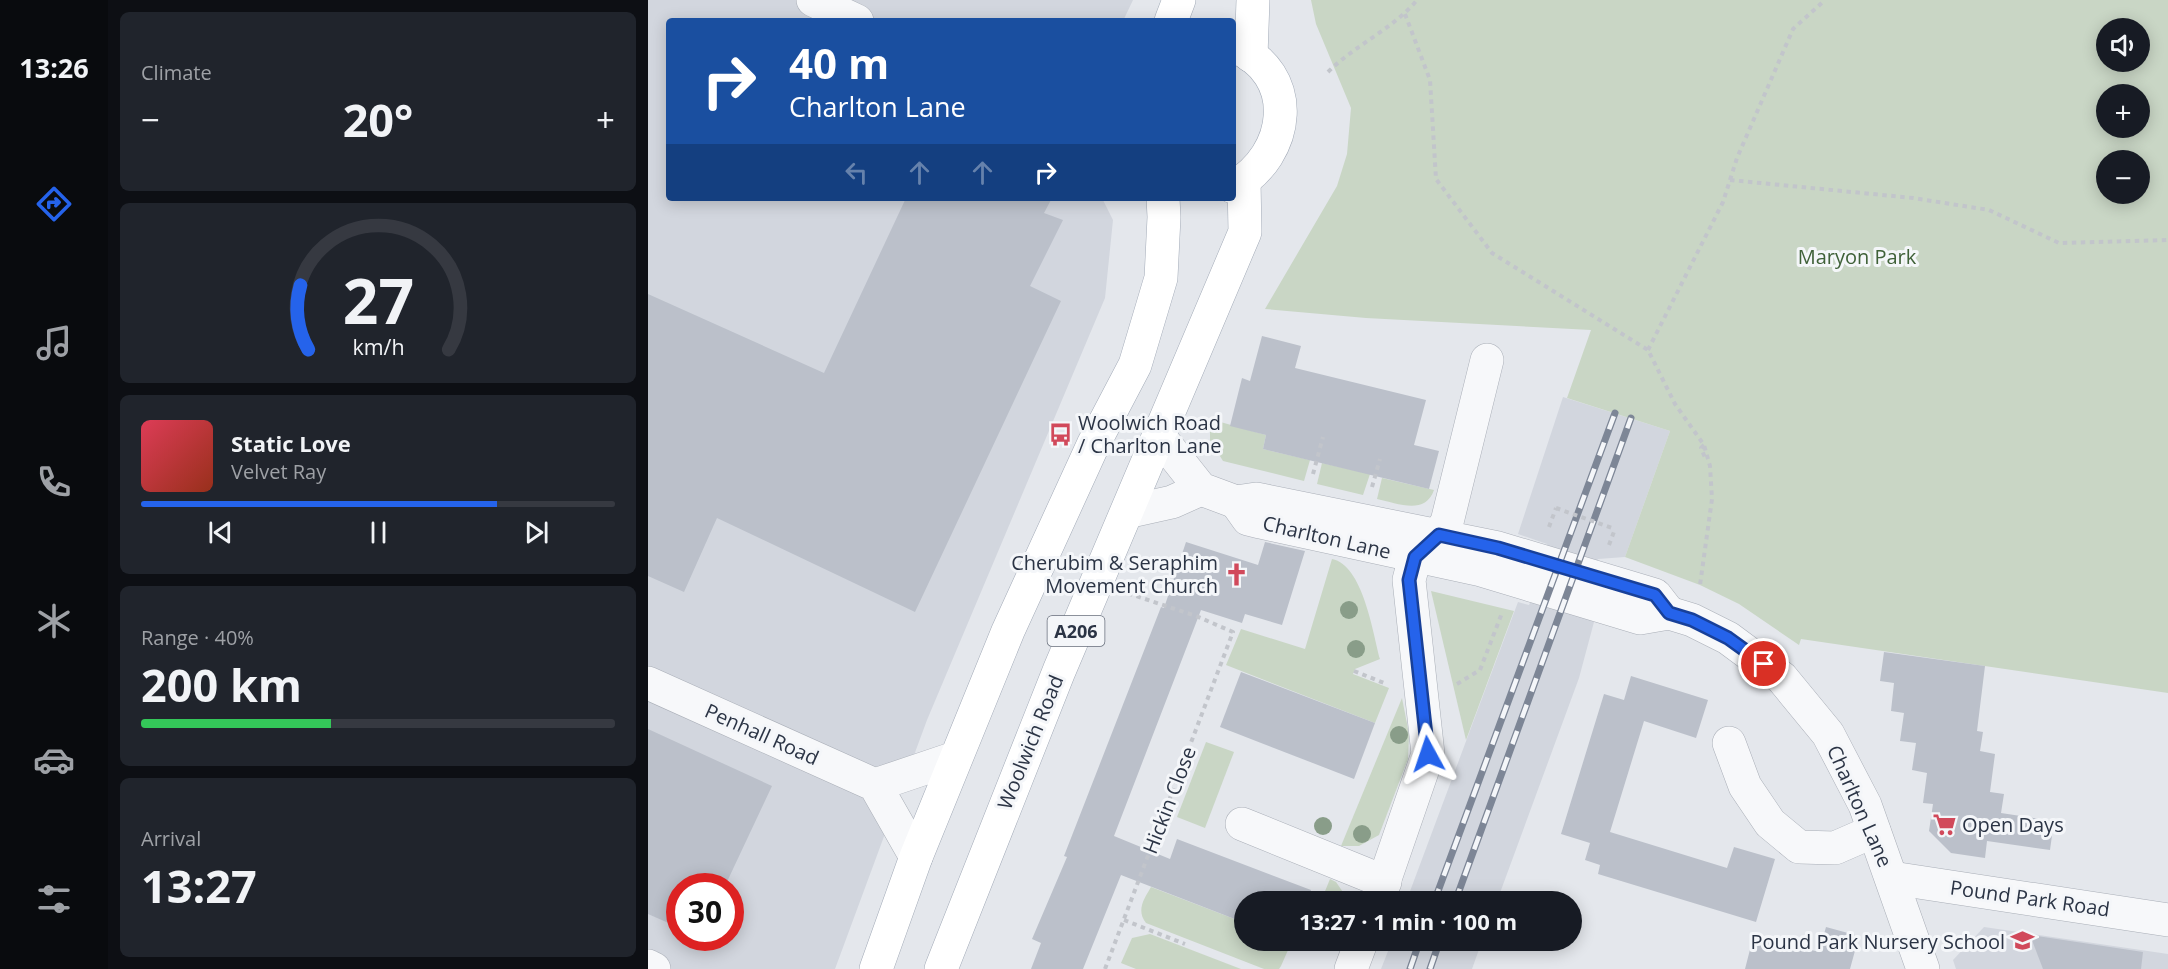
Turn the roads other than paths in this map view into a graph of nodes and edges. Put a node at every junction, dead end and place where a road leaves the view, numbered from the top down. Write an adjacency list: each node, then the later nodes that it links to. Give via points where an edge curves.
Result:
1 (813, 0): 4 (street)
2 (1179, 0): 5 (main road)
3 (1253, 0): 6 (main road)
4 (851, 18)
5 (1172, 18)
6 (1242, 51): 7 (main road, via 1264,68 1274,82 1281,117 1276,142 1263,165)
7 (1238, 184): 10 (main road, Woolwich Road / A206, via 1245,232)
8 (1163, 201): 19 (main road, via 1161,278 1135,365 1093,445)
9 (1487, 360): 14 (street, via 1447,522)
10 (1159, 436): 11 (street); 13 (main road, Woolwich Road / A206)
11 (1201, 489): 12 (street, Charlton Lane); 13 (street)
12 (1236, 502): 14 (street, Charlton Lane, via 1256,499); 15 (street, Charlton Lane, via 1248,519)
13 (1127, 512): 32 (main road, Woolwich Road / A206, via 1059,671)
14 (1439, 535): 15 (street); 16 (street, Charlton Lane, via 1498,548 1655,595)
15 (1415, 557): 16 (street, Charlton Lane, via 1481,570 1640,618); 26 (street, via 1409,580 1428,754)
16 (1669, 613): 22 (street, Charlton Lane, via 1728,638 1782,678 1828,734)
17 (648, 683): 20 (street, Penhall Road)
18 (1729, 743): 22 (street, via 1745,786 1770,823 1799,847 1835,848)
19 (955, 758): 20 (street); 23 (main road)
20 (875, 785): 23 (street)
21 (1242, 824): 25 (street)
22 (1874, 831): 24 (street, Charlton Lane)
23 (916, 857): 31 (main road)
24 (1892, 878): 27 (street, Pound Park Road); 34 (street, Charlton Lane)
25 (1379, 891)
26 (1381, 891)
27 (2168, 920)
28 (1358, 951): 33 (street)
29 (648, 966): 30 (street)
30 (654, 969)
31 (876, 969)
32 (941, 969)
33 (1351, 969)
34 (1923, 969)

